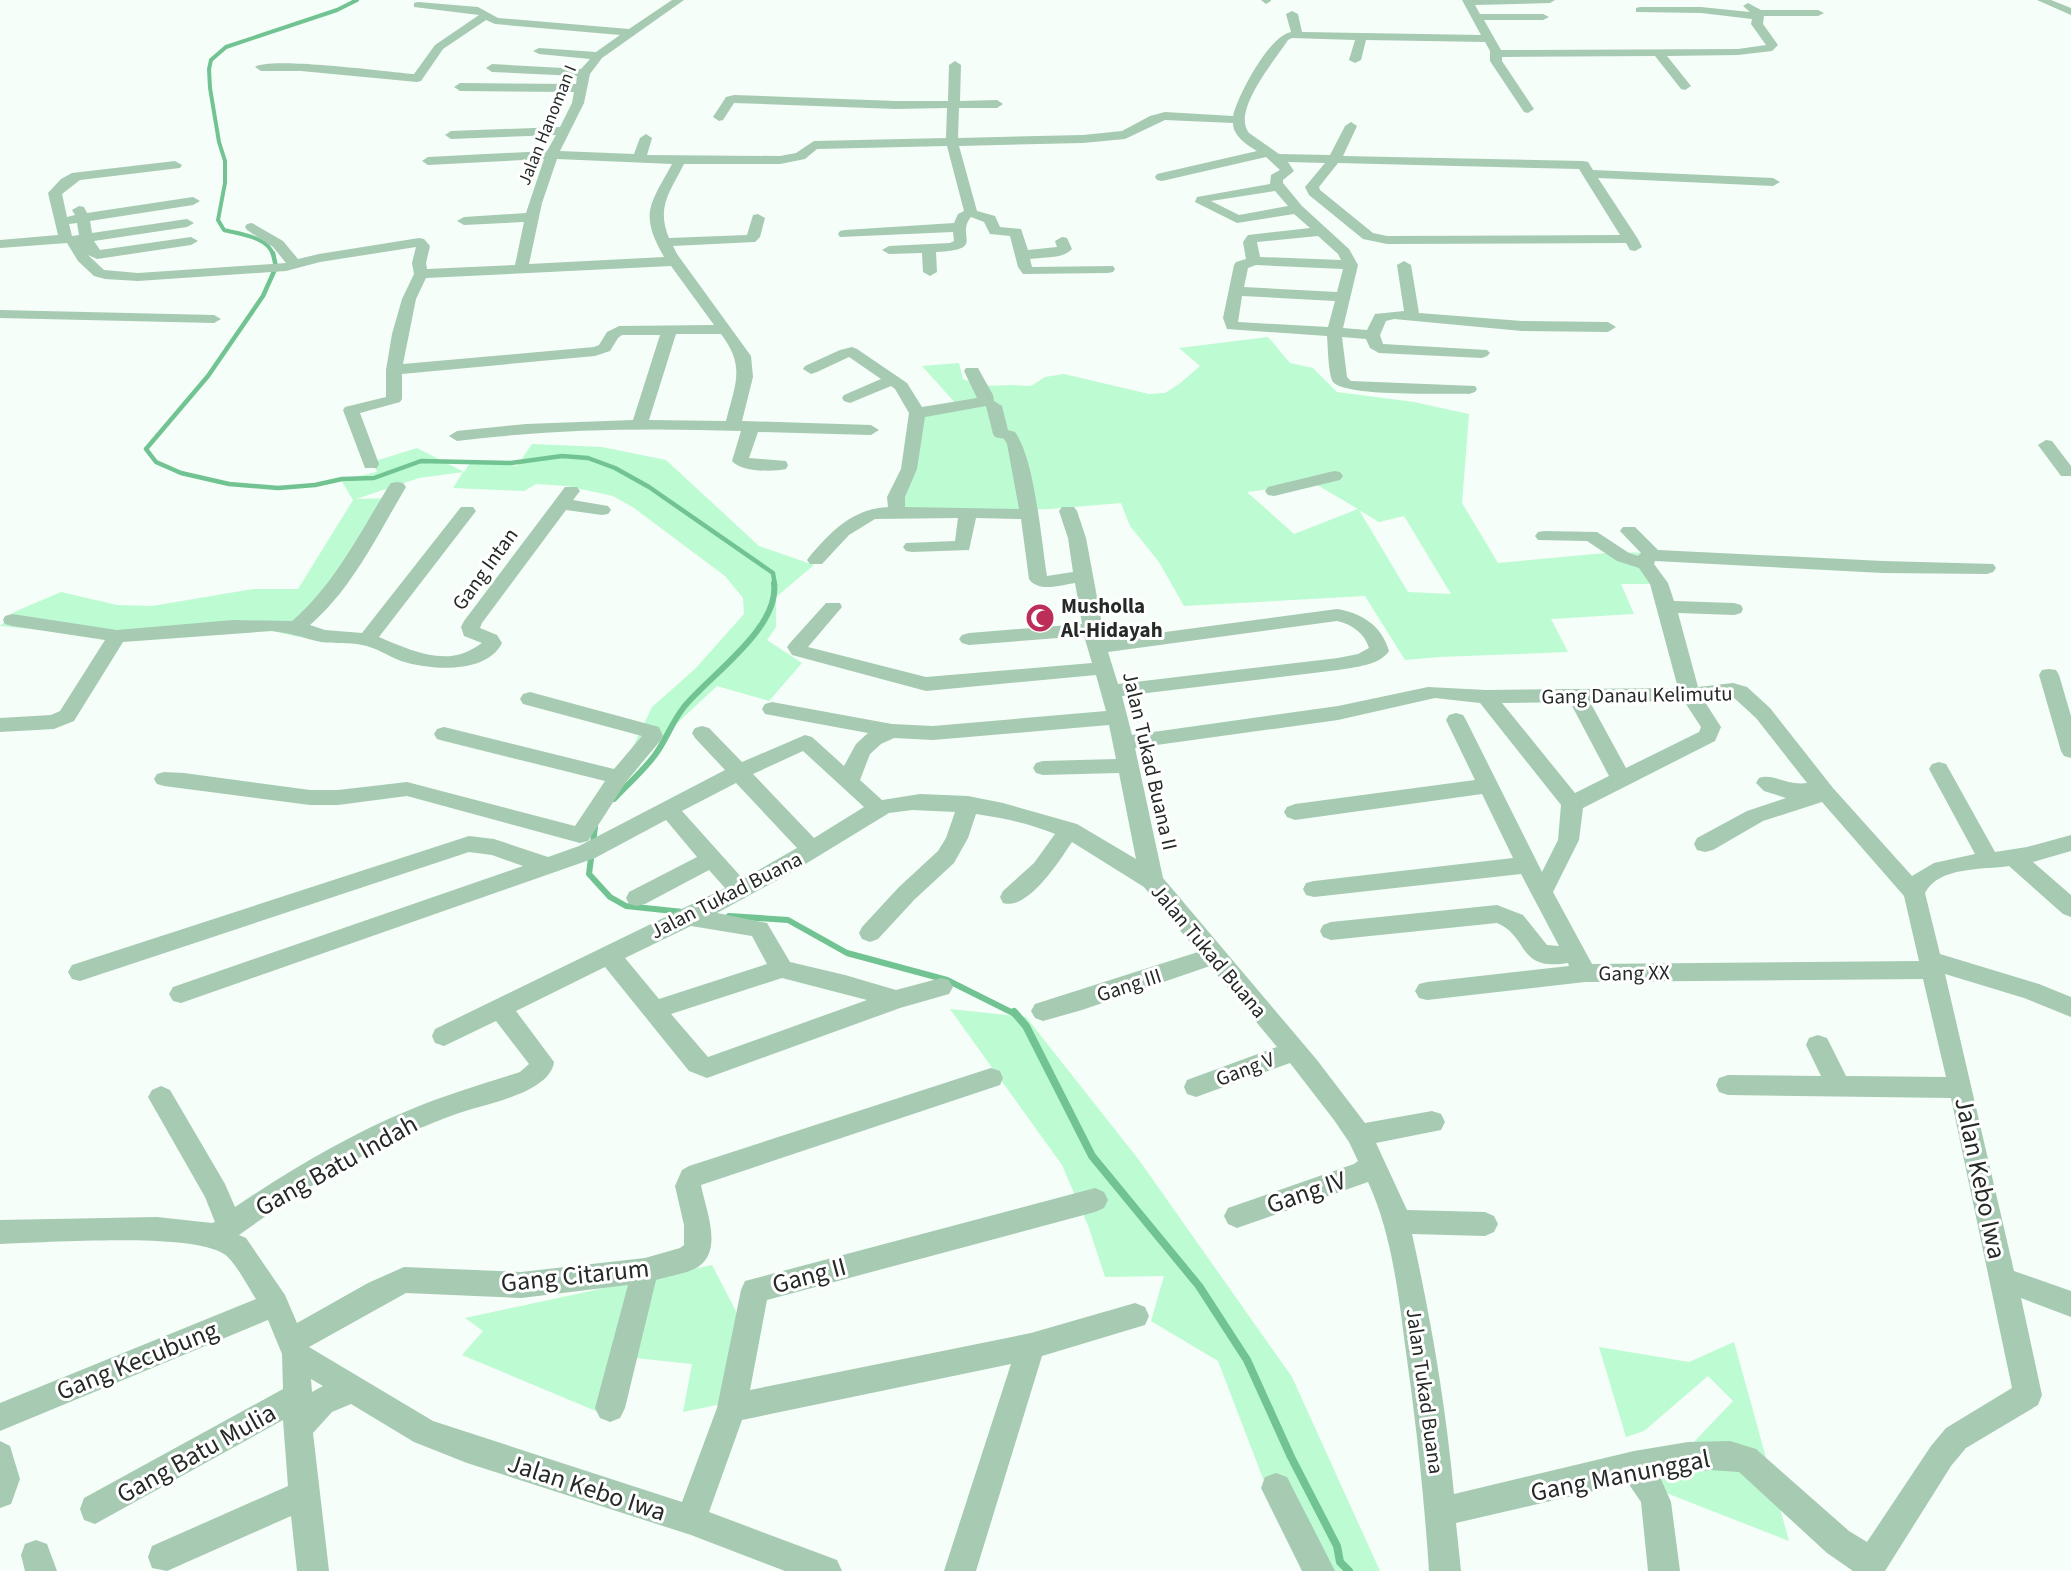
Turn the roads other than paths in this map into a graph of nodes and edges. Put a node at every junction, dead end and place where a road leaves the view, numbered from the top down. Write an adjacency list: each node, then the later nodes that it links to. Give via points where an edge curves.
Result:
1 (679, 0): 15 (street, Jalan Hanoman I)
2 (1550, 0): 5 (street)
3 (1740, 0): 11 (street)
4 (2042, 0): 8 (street)
5 (1467, 1): 13 (street)
6 (418, 5): 12 (street, via 478,10)
7 (1640, 10): 11 (street)
8 (2071, 12)
9 (1818, 13): 11 (street)
10 (1292, 14): 16 (street)
11 (1758, 15): 21 (street, via 1757,24 1772,45 1768,49)
12 (485, 16): 15 (street, via 495,21); 25 (street, via 439,46 417,78)
13 (1477, 17): 14 (street); 18 (street)
14 (1543, 17)
15 (633, 33): 22 (street, Jalan Hanoman I)
16 (1297, 34): 17 (street); 39 (street, via 1284,38 1245,98)
17 (1361, 38): 18 (street); 23 (street)
18 (1489, 39): 20 (street)
19 (539, 51): 22 (street)
20 (1497, 54): 21 (street); 37 (street, via 1496,61)
21 (1659, 54): 28 (street)
22 (598, 56): 27 (street, Jalan Hanoman I)
23 (1355, 60)
24 (955, 65): 36 (street, via 959,90)
25 (261, 67)
26 (492, 68): 27 (street)
27 (584, 73): 30 (street, Jalan Hanoman I)
28 (1685, 86)
29 (460, 87): 30 (street)
30 (581, 88): 41 (street, Jalan Hanoman I)
31 (833, 89): 33 (street)
32 (899, 91): 35 (street)
33 (827, 104): 35 (street); 38 (street, via 766,105 732,99)
34 (997, 104): 36 (street)
35 (896, 105): 36 (street)
36 (952, 105): 44 (street)
37 (1528, 109)
38 (719, 117)
39 (1238, 120): 44 (street, via 1165,116 1117,137); 46 (street, via 1241,133)
40 (1351, 126): 49 (street)
41 (564, 130): 42 (street); 45 (street, Jalan Hanoman I)
42 (451, 135)
43 (646, 138): 47 (street)
44 (952, 142): 48 (street, via 813,145 804,154 788,160); 58 (street)
45 (552, 155): 47 (street); 50 (street); 60 (street, Jalan Hanoman I)
46 (1273, 155): 49 (street); 53 (street); 55 (street, via 1287,171 1276,178)
47 (639, 158): 48 (street)
48 (680, 160): 72 (street, via 656,206 656,223)
49 (1334, 160): 52 (street, via 1576,164 1586,166); 52 (street, via 1312,190 1373,238 1633,243)
50 (428, 161)
51 (174, 165): 62 (street, via 71,178 56,193)
52 (1590, 174): 54 (street)
53 (1162, 177)
54 (1773, 182)
55 (1279, 186): 57 (street); 57 (street, via 1211,197 1202,202 1237,219)
56 (193, 201): 59 (street)
57 (1297, 209): 67 (street)
58 (971, 213): 66 (street, via 961,218); 76 (street, via 990,219 995,231 1016,232)
59 (81, 214): 62 (street); 69 (street)
60 (532, 217): 63 (street); 83 (street, Jalan Hanoman I)
61 (758, 218): 72 (street, via 751,239)
62 (61, 221): 69 (street)
63 (464, 221)
64 (187, 223): 69 (street)
65 (252, 227): 81 (street, via 278,244)
66 (960, 227): 68 (street); 74 (street, via 959,244)
67 (1322, 231): 78 (street, via 1253,238 1250,242); 79 (street, via 1344,252)
68 (845, 234)
69 (75, 239): 70 (street, via 97,255); 73 (street); 81 (street, via 83,258 105,275 138,277)
70 (191, 241)
71 (1062, 241): 76 (street, via 1062,252)
72 (664, 242): 77 (street)
73 (0, 244)
74 (929, 249): 75 (street); 84 (street)
75 (888, 250)
76 (1023, 255): 82 (street, via 1025,267 1031,272)
77 (675, 261): 83 (street); 92 (street)
78 (1256, 261): 79 (street); 86 (street, via 1241,265)
79 (1351, 265): 87 (street)
80 (1404, 265): 89 (street)
81 (291, 266): 85 (street, via 419,242 423,246)
82 (1108, 269)
83 (521, 270): 85 (street)
84 (930, 272)
85 (421, 274): 98 (street, via 404,316)
86 (1236, 291): 87 (street); 94 (street, via 1232,326)
87 (1344, 297): 94 (street)
88 (0, 314): 90 (street)
89 (1412, 316): 91 (street, via 1522,326); 95 (street, via 1380,317)
90 (214, 319)
91 (1608, 327)
92 (725, 329): 93 (street); 106 (street, via 745,365)
93 (669, 331): 98 (street, via 614,333 604,348 595,351); 105 (street)
94 (1334, 332): 95 (street); 101 (street, via 1342,384)
95 (1372, 335): 96 (street, via 1379,348)
96 (1482, 353)
97 (811, 369): 100 (street, via 852,352)
98 (394, 370): 111 (street, via 392,401 351,410)
99 (972, 371): 104 (street, via 986,400)
100 (893, 380): 102 (street); 104 (street)
101 (1469, 389)
102 (850, 398)
103 (994, 406): 122 (street, via 998,431 1009,435 1015,444)
104 (917, 413): 119 (street, via 909,470 896,497)
105 (640, 423): 106 (street); 109 (street)
106 (733, 426): 107 (street)
107 (751, 427): 108 (street); 112 (street, via 740,461)
108 (871, 430)
109 (457, 436)
110 (2046, 445): 113 (street)
111 (371, 464)
112 (780, 465)
113 (2070, 474)
114 (1334, 476): 116 (street)
115 (397, 487): 134 (street, via 329,592)
116 (1274, 491)
117 (602, 510): 137 (street, Gang Intan, via 566,498 470,627 471,632 490,639 490,647 453,663 407,656)
118 (467, 511): 137 (street)
119 (899, 512): 120 (street); 126 (street, via 855,520)
120 (968, 512): 122 (street); 125 (street, via 963,546)
121 (1068, 512): 129 (street, Jalan Tukad Buana II)
122 (1029, 514): 129 (street, via 1038,579 1047,582)
123 (1629, 531): 127 (street)
124 (1544, 536): 127 (street, via 1591,536 1623,557)
125 (912, 547)
126 (816, 560)
127 (1649, 560): 128 (street); 131 (street)
128 (1988, 568)
129 (1084, 576): 136 (street, Jalan Tukad Buana II)
130 (833, 607): 139 (street, via 797,647 800,651 926,684)
131 (1667, 607): 132 (street); 142 (street)
132 (1734, 609)
133 (12, 620): 135 (street, Gang Intan)
134 (296, 627): 135 (street, Gang Intan, via 233,626); 137 (street, Gang Intan, via 323,636)
135 (117, 636): 150 (street, via 67,716 54,722)
136 (1095, 638): 138 (street); 139 (street, Jalan Tukad Buana II); 141 (street, via 1337,615 1360,624 1378,642 1379,651 1338,664)
137 (367, 639)
138 (969, 639)
139 (1104, 668): 141 (street, Jalan Tukad Buana II)
140 (2049, 675): 156 (street)
141 (1111, 691): 148 (street, Jalan Tukad Buana II)
142 (1690, 694): 143 (street, Gang Danau Kelimutu); 163 (street, via 1711,727 1708,736); 167 (street, Gang Danau Kelimutu, via 1740,692 1763,713)
143 (1577, 696): 144 (street, Gang Danau Kelimutu); 163 (street)
144 (1486, 697): 154 (street, Gang Danau Kelimutu, via 1434,694 1338,713); 169 (street)
145 (530, 699): 161 (street, via 651,732 653,736)
146 (772, 709): 147 (street)
147 (793, 714): 151 (street); 155 (street, via 793,725)
148 (1118, 717): 151 (street, via 952,733); 154 (street, Jalan Tukad Buana II)
149 (1456, 720): 166 (street, Gang XX)
150 (0, 725)
151 (892, 731): 164 (street, via 866,743)
152 (702, 733): 160 (street)
153 (444, 734): 161 (street)
154 (1123, 742): 157 (street, Jalan Tukad Buana II)
155 (807, 745): 160 (street); 164 (street)
156 (2071, 751)
157 (1129, 766): 158 (street); 182 (street, Jalan Tukad Buana II)
158 (1043, 768)
159 (1939, 770): 179 (street)
160 (739, 772): 171 (street); 177 (street)
161 (619, 777): 176 (street)
162 (164, 779): 176 (street, via 310,797 407,789)
163 (1621, 779): 169 (street)
164 (849, 781): 170 (street)
165 (1766, 783): 167 (street, via 1800,793)
166 (1487, 786): 172 (street); 180 (street, Gang XX)
167 (1824, 790): 175 (street, via 1755,816); 186 (street, Gang Danau Kelimutu)
168 (968, 804): 170 (street, Jalan Tukad Buana, via 920,801); 173 (street, Jalan Tukad Buana, via 1021,813); 192 (street, via 946,857)
169 (1572, 804): 185 (street, via 1571,839)
170 (879, 809): 177 (street, Jalan Tukad Buana)
171 (669, 810): 176 (street); 178 (street)
172 (1295, 812)
173 (1070, 830): 182 (street, Jalan Tukad Buana); 187 (street, via 1042,869)
174 (2071, 843): 179 (street)
175 (1705, 844)
176 (589, 846): 181 (street)
177 (812, 850): 184 (street, Jalan Tukad Buana)
178 (712, 859): 184 (street); 188 (street)
179 (2001, 859): 186 (street, via 1933,871 1922,878); 189 (street)
180 (1527, 865): 183 (street); 185 (street, Gang XX)
181 (548, 866): 198 (street, via 494,847 469,844); 201 (street)
182 (1152, 881): 194 (street, Jalan Tukad Buana)
183 (1314, 890)
184 (740, 891): 190 (street, Jalan Tukad Buana)
185 (1542, 892): 195 (street, Gang XX)
186 (1914, 893): 196 (street, Jalan Kebo Iwa)
187 (1011, 897)
188 (637, 898)
189 (2071, 908)
190 (694, 915): 193 (street, Jalan Tukad Buana); 197 (street, via 759,929)
191 (1331, 932): 195 (street, via 1497,914 1514,919 1537,949 1547,955)
192 (870, 933)
193 (608, 954): 204 (street, Jalan Tukad Buana); 205 (street)
194 (1213, 956): 206 (street, Gang III); 209 (street, Jalan Tukad Buana)
195 (1580, 963): 196 (street, Gang XX); 200 (street)
196 (1932, 965): 203 (street, Gang XX, via 2031,991); 214 (street, Jalan Kebo Iwa)
197 (782, 969): 202 (street); 205 (street)
198 (80, 972)
199 (941, 987): 202 (street)
200 (1427, 991)
201 (181, 994)
202 (896, 1000): 205 (street, via 707,1068 698,1064)
203 (2071, 1007)
204 (500, 1008): 207 (street, Jalan Tukad Buana); 223 (street, Gang Batu Indah, via 542,1062 541,1070 530,1079 376,1137 292,1184)
205 (655, 1011)
206 (1043, 1011)
207 (444, 1036)
208 (1818, 1045): 212 (street)
209 (1293, 1051): 213 (street, Gang V); 217 (street, Jalan Tukad Buana)
210 (991, 1078): 225 (street, Gang Citarum, via 698,1174 688,1186 698,1238 694,1254)
211 (1728, 1085): 212 (street)
212 (1839, 1086): 214 (street)
213 (1196, 1087)
214 (1961, 1088): 226 (street, Jalan Kebo Iwa)
215 (161, 1097): 223 (street, via 216,1192)
216 (1432, 1122): 217 (street)
217 (1359, 1135): 218 (street, Jalan Tukad Buana)
218 (1374, 1165): 220 (street, Gang IV, via 1364,1172); 221 (street, Jalan Tukad Buana)
219 (1095, 1200): 235 (street, Gang II, via 755,1290)
220 (1237, 1216)
221 (1397, 1222): 222 (street); 244 (street, Jalan Tukad Buana, via 1436,1452)
222 (1485, 1224)
223 (223, 1231): 224 (street); 227 (street)
224 (0, 1232)
225 (645, 1271): 231 (street, Gang Citarum, via 521,1285 404,1280 378,1292); 234 (street)
226 (2003, 1279): 228 (street); 247 (street, Jalan Kebo Iwa, via 2028,1395 1956,1438)
227 (275, 1304): 231 (street); 236 (street, Gang Kecubung)
228 (2071, 1304)
229 (1136, 1316): 230 (street)
230 (1031, 1346): 235 (street); 250 (street)
231 (293, 1348): 232 (street, Jalan Kebo Iwa); 233 (street)
232 (355, 1389): 237 (street, via 324,1399); 245 (street, Jalan Kebo Iwa, via 424,1432)
233 (297, 1397): 237 (street); 243 (street, Gang Batu Mulia)
234 (610, 1408)
235 (732, 1408): 245 (street, Gang II)
236 (0, 1417)
237 (298, 1429): 242 (street)
238 (0, 1456): 241 (street, via 6,1477)
239 (1634, 1466): 244 (street, Gang Manunggal); 247 (street, Gang Manunggal, via 1715,1456 1746,1459); 253 (street, via 1656,1502)
240 (1276, 1488): 251 (street)
241 (0, 1493)
242 (303, 1496): 246 (street); 248 (street)
243 (95, 1509)
244 (1439, 1512): 252 (street, Jalan Tukad Buana)
245 (691, 1520): 249 (street, Jalan Kebo Iwa)
246 (163, 1557)
247 (1870, 1567)
248 (313, 1571)
249 (826, 1571)
250 (960, 1571)
251 (1319, 1571)
252 (1445, 1571)
253 (1664, 1571)

